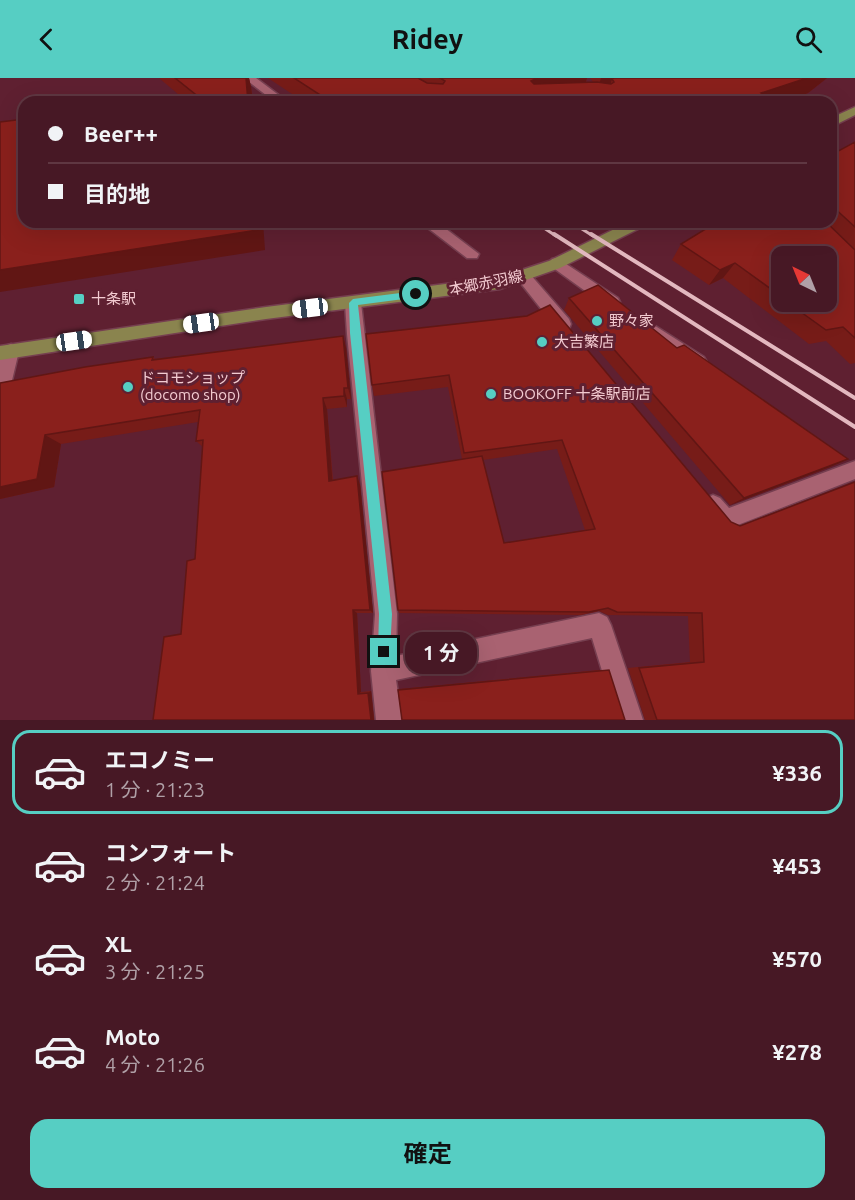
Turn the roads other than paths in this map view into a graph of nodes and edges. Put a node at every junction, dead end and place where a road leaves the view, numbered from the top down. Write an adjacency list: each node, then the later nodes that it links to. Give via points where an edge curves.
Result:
1 (249, 78): 2 (street)
2 (274, 96)
3 (854, 111): 4 (main road)
4 (837, 120)
5 (435, 228): 7 (street)
6 (615, 228): 8 (main road, 本郷赤羽線)
7 (472, 254)
8 (557, 263): 9 (main road, 本郷赤羽線); 13 (street)
9 (524, 277): 10 (main road, 本郷赤羽線, via 500,284); 11 (street)
10 (353, 303): 12 (main road, 本郷赤羽線); 18 (street, via 386,614)
11 (577, 341)
12 (6, 352): 14 (street)
13 (717, 375)
14 (0, 393)
15 (834, 457): 16 (street)
16 (854, 471): 17 (street, via 725,520)
17 (703, 494)
18 (383, 671): 19 (street); 20 (street, via 599,625)
19 (389, 720)
20 (630, 720)

